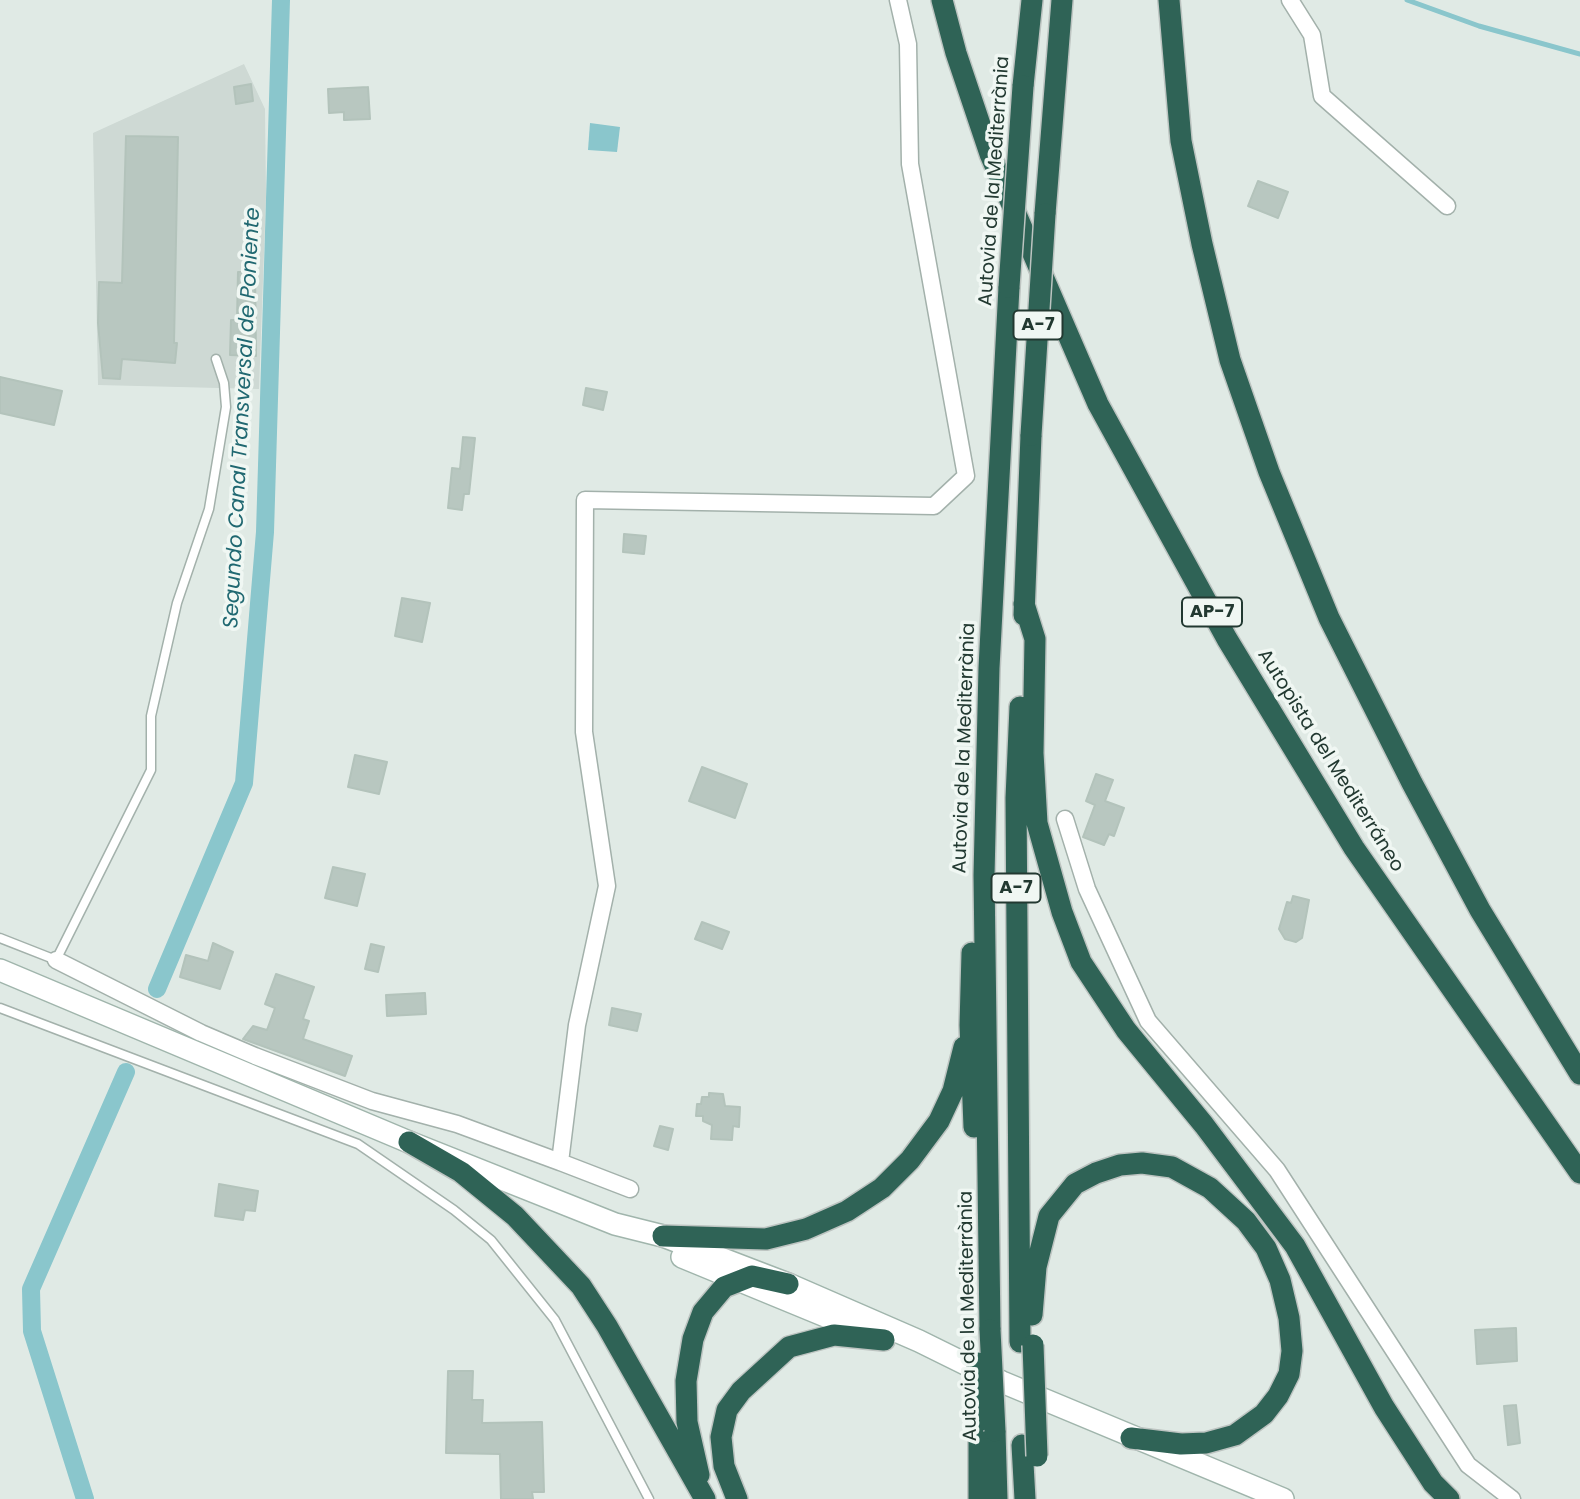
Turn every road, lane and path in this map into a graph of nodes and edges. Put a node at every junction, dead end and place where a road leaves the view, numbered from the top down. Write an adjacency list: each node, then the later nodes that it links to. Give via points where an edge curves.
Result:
1 (898, 0): 19 (street, via 908,44 910,164 966,477 934,506 585,500 584,732 607,886 577,1025)
2 (942, 0): 20 (highway, Autopista del Mediterráneo / AP-7, via 990,154 1098,404 1227,639 1354,848)
3 (1032, 0): 11 (highway, Autovia de la Mediterrània / A-7, bridge, via 1009,287 989,668)
4 (1062, 0): 9 (highway, A-7, bridge, via 1031,435)
5 (1169, 0): 17 (highway, via 1181,141 1202,244 1230,360 1269,472 1329,618 1412,783 1480,910)
6 (1290, 0): 7 (street, via 1312,35 1322,96)
7 (1447, 206)
8 (216, 359): 13 (lane, via 226,407 209,509 177,603 151,716 151,770)
9 (1024, 604): 28 (highway, A-7, via 1016,798); 41 (highway, via 1035,639 1037,823 1081,962 1120,1022 1294,1246 1384,1407 1433,1483)
10 (1065, 819): 42 (street, via 1087,889 1148,1021 1278,1170 1468,1465)
11 (984, 875): 16 (highway, via 972,918); 26 (highway, Autovia de la Mediterrània / A-7)
12 (0, 938): 13 (lane)
13 (55, 960): 19 (street, via 255,1056 372,1101 457,1124)
14 (0, 970): 18 (street)
15 (0, 1008): 33 (lane, via 358,1144 454,1210 491,1240 555,1320)
16 (970, 1025): 23 (highway, via 953,1091 939,1121 882,1188 847,1212 766,1239); 26 (highway)
17 (1580, 1074)
18 (409, 1142): 22 (street); 34 (highway, via 461,1172 515,1216 580,1286)
19 (560, 1162): 21 (street)
20 (1580, 1173)
21 (630, 1189)
22 (615, 1224): 23 (street); 24 (street)
23 (663, 1236): 25 (street)
24 (739, 1280): 25 (highway, via 752,1276); 27 (street); 34 (highway, via 724,1287 703,1312 686,1381 687,1422)
25 (788, 1284): 29 (street)
26 (984, 1328): 30 (highway, Autovia de la Mediterrània / A-7, bridge)
27 (884, 1340): 29 (street); 35 (highway, via 834,1335 789,1347 741,1391 727,1410 721,1437 724,1466)
28 (1026, 1343): 31 (highway, via 1042,1238 1049,1216 1075,1184 1120,1165 1142,1163 1172,1167 1210,1188 1246,1221 1266,1248 1289,1318 1290,1363 1278,1396 1264,1414 1235,1435 1181,1444); 32 (highway, A-7)
29 (1002, 1382): 31 (street)
30 (987, 1426): 36 (highway); 37 (highway, Autovia de la Mediterrània / A-7)
31 (1131, 1438): 40 (street)
32 (1030, 1450): 38 (highway, A-7); 39 (highway)
33 (649, 1499)
34 (706, 1499)
35 (737, 1499)
36 (979, 1499)
37 (997, 1499)
38 (1025, 1499)
39 (1039, 1499)
40 (1283, 1499)
41 (1449, 1499)
42 (1512, 1499)

